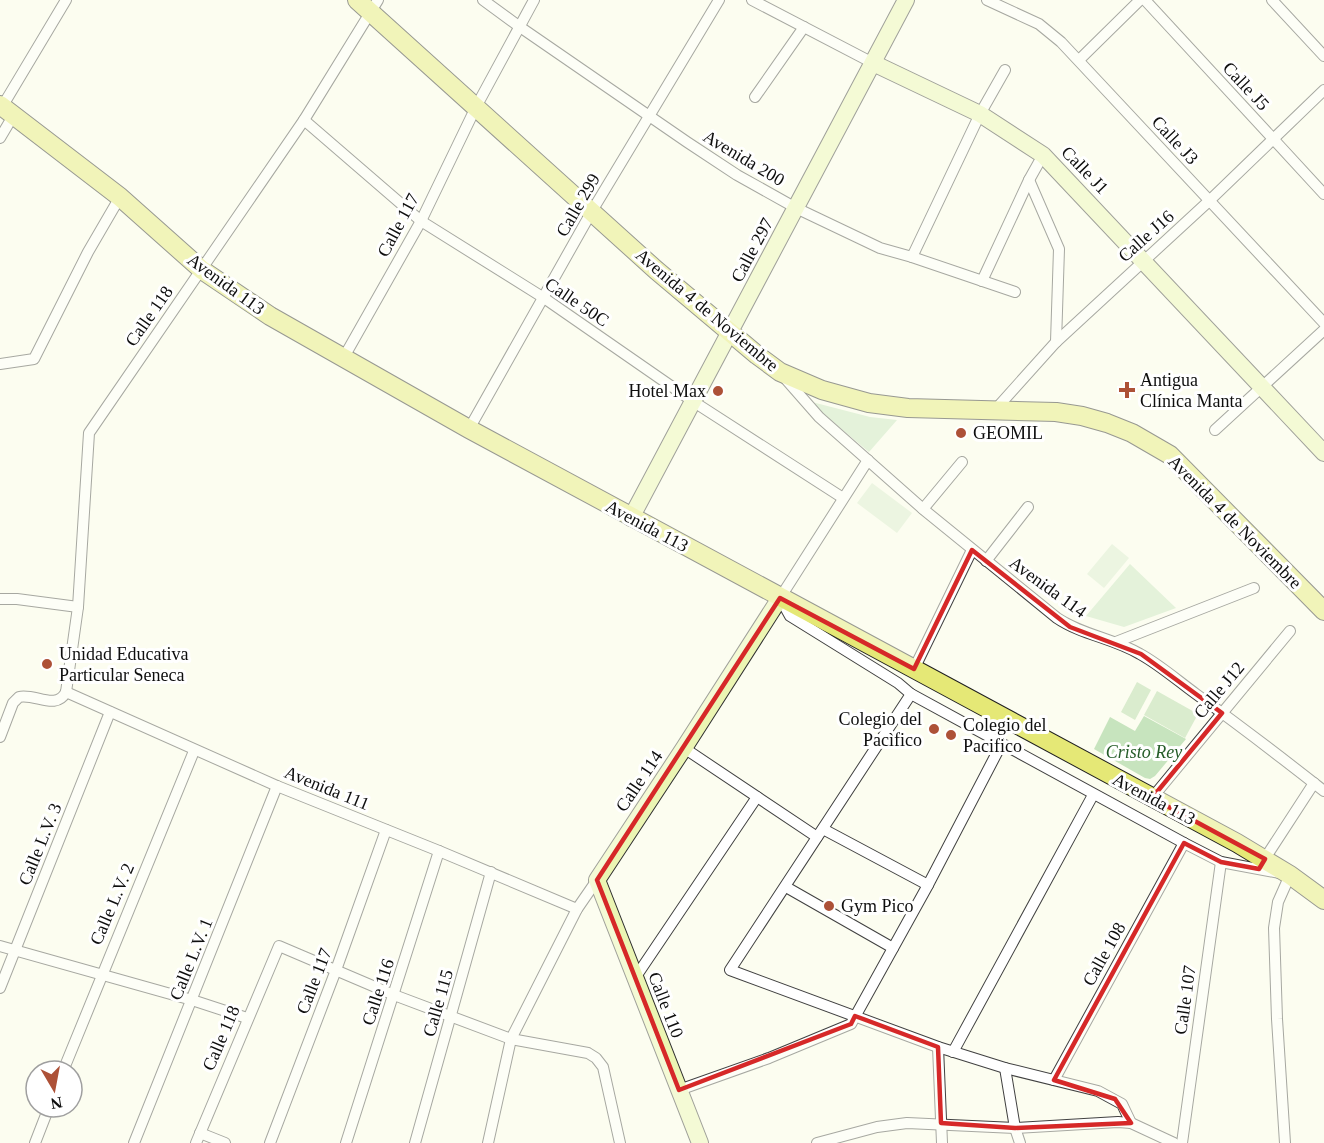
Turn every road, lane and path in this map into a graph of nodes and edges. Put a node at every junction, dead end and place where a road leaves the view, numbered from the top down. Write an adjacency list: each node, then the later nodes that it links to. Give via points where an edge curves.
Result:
1 (66, 0): 21 (street)
2 (357, 0): 11 (main road, Avenida 4 de Noviembre)
3 (483, 0): 12 (street, Avenida 200)
4 (534, 0): 12 (street, Calle 117)
5 (719, 0): 23 (street, Calle 299)
6 (752, 0): 13 (street, Calle J1)
7 (906, 0): 16 (street, Calle 297)
8 (987, 0): 15 (street, Calle J3, via 1039,24)
9 (1142, 0): 15 (street); 26 (street, Calle J5)
10 (1272, 0): 14 (street)
11 (374, 6): 20 (main road, Avenida 4 de Noviembre); 24 (street, Calle 118)
12 (520, 27): 20 (street, Calle 117); 23 (street, Avenida 200)
13 (804, 27): 16 (street, Calle J1); 19 (street)
14 (1324, 56)
15 (1079, 60): 31 (street, Calle J3)
16 (873, 63): 22 (street, Calle J1); 32 (street, Calle 297)
17 (1005, 70): 22 (street)
18 (1324, 90): 26 (street, Calle J16)
19 (755, 97)
20 (476, 107): 33 (main road, Avenida 4 de Noviembre); 34 (street, Calle 117)
21 (5, 109): 25 (street); 30 (main road, Avenida 113)
22 (980, 114): 27 (street, Calle J1); 35 (street)
23 (649, 117): 32 (street, Avenida 200); 33 (street, Calle 299)
24 (303, 120): 34 (street, Calle 50C); 37 (street, Calle 118)
25 (0, 138)
26 (1274, 139): 29 (street, Calle J5); 31 (street, Calle J16)
27 (1042, 155): 28 (street); 36 (street, Calle J1)
28 (1029, 180): 38 (street); 44 (street, via 1059,249)
29 (1324, 194)
30 (120, 198): 37 (main road, Avenida 113); 46 (street, via 34,359)
31 (1209, 201): 36 (street, Calle J16); 41 (street, Calle J3)
32 (796, 208): 35 (street, Avenida 200, via 880,248); 43 (street, Calle 297)
33 (592, 211): 40 (street, Calle 299); 43 (main road, Avenida 4 de Noviembre)
34 (421, 221): 40 (street, Calle 50C); 45 (street, Calle 117)
35 (912, 257): 38 (street, Avenida 200)
36 (1143, 261): 44 (street, Calle J16); 48 (street, Calle J1)
37 (202, 270): 45 (main road, Avenida 113, via 270,316); 66 (street, Calle 118, via 89,433)
38 (982, 280): 39 (street, Avenida 200)
39 (1015, 292)
40 (544, 298): 49 (street, Calle 50C); 51 (street, Calle 299)
41 (1324, 323)
42 (1324, 330): 48 (street)
43 (730, 332): 47 (main road, Avenida 4 de Noviembre); 49 (street, Calle 297)
44 (1056, 342): 50 (street, Calle J16)
45 (344, 357): 51 (main road, Avenida 113)
46 (0, 364)
47 (780, 372): 50 (main road, Avenida 4 de Noviembre, via 822,390 869,403); 54 (street, Avenida 114, via 819,417)
48 (1262, 387): 52 (street); 53 (street, Calle J1)
49 (694, 402): 56 (street, Calle 50C); 59 (street, Calle 297)
50 (995, 410): 65 (main road, Avenida 4 de Noviembre, via 1082,416 1153,444 1170,455)
51 (469, 429): 59 (main road, Avenida 113)
52 (1215, 430)
53 (1324, 453)
54 (868, 460): 56 (street, Calle 114); 58 (street, Avenida 114)
55 (962, 462): 58 (street)
56 (843, 498): 63 (street, Calle 114)
57 (1028, 507): 61 (street)
58 (923, 509): 60 (street, Avenida 114)
59 (631, 518): 63 (main road, Avenida 113)
60 (972, 550): 61 (street, Avenida 114); 69 (street)
61 (986, 561): 68 (street, Avenida 114, via 1070,627)
62 (1254, 588): 68 (street)
63 (780, 598): 69 (main road, Avenida 113); 71 (street, via 790,616); 76 (street, Calle 114)
64 (0, 599): 66 (street)
65 (1321, 603)
66 (78, 607): 70 (street, Calle 118)
67 (1290, 632): 73 (street, Calle J12)
68 (1116, 642): 73 (street, Avenida 114, via 1141,654)
69 (914, 669): 83 (main road, Avenida 113)
70 (66, 692): 72 (street, Avenida 111); 74 (street, via 56,701 22,695 13,703)
71 (911, 694): 75 (street); 85 (street)
72 (110, 712): 77 (street, Avenida 111); 99 (street, Calle L.V. 3)
73 (1221, 713): 78 (street, Avenida 114); 83 (street, Calle J12)
74 (0, 737)
75 (1001, 745): 81 (street); 93 (street)
76 (684, 748): 82 (street); 92 (street, Calle 114)
77 (194, 751): 79 (street, Avenida 111); 101 (street, Calle L.V. 2)
78 (1314, 783): 80 (street, Avenida 114); 89 (street)
79 (277, 786): 84 (street, Avenida 111); 105 (street, Calle L.V. 1)
80 (1324, 791)
81 (1093, 795): 86 (street); 111 (street)
82 (757, 797): 85 (street); 102 (street)
83 (1152, 798): 89 (main road, Avenida 113)
84 (386, 830): 87 (street, Avenida 111); 100 (street, Calle 117)
85 (820, 833): 93 (street); 94 (street)
86 (1184, 843): 88 (street); 114 (street, Calle 108)
87 (439, 851): 90 (street, Avenida 111); 104 (street, Calle 116)
88 (1221, 862): 89 (street); 134 (street, Calle 107)
89 (1262, 864): 91 (main road, Avenida 113)
90 (491, 872): 96 (street, Avenida 111); 108 (street, Calle 115)
91 (1290, 875): 95 (main road, Avenida 113); 135 (street, via 1278,902 1274,928)
92 (597, 880): 96 (street, Calle 114); 102 (street, Calle 110)
93 (927, 885): 98 (street)
94 (786, 887): 98 (street); 106 (street, via 730,970)
95 (1324, 900)
96 (577, 909): 109 (street, Calle 114)
97 (0, 946): 99 (street)
98 (892, 948): 106 (street)
99 (15, 951): 101 (street); 103 (street, Calle L.V. 3)
100 (336, 970): 104 (street); 107 (street, Calle 118, via 279,946); 125 (street, Calle 117)
101 (101, 975): 105 (street); 112 (street, Calle L.V. 2)
102 (635, 978): 115 (street, Calle 110)
103 (0, 988)
104 (394, 995): 108 (street); 126 (street, Calle 116)
105 (192, 1000): 107 (street); 123 (street, Calle L.V. 1)
106 (855, 1016): 110 (street); 115 (street, via 851,1024 841,1029)
107 (247, 1018): 120 (street, Calle 118)
108 (452, 1018): 109 (street); 127 (street, Calle 115)
109 (511, 1039): 121 (street, Calle 114); 128 (street, via 588,1053 596,1058 603,1067)
110 (938, 1047): 111 (street); 118 (street)
111 (953, 1052): 113 (street)
112 (68, 1059)
113 (1005, 1068): 114 (street); 119 (street)
114 (1054, 1080): 117 (street, via 1115,1099 1122,1104)
115 (679, 1090): 129 (street, Calle 110)
116 (44, 1119): 122 (street)
117 (1131, 1123): 119 (street); 133 (street)
118 (941, 1124): 119 (street); 130 (street, via 877,1127); 131 (street)
119 (1015, 1128): 132 (street)
120 (198, 1138): 124 (street)
121 (490, 1141)
122 (35, 1143)
123 (134, 1143)
124 (225, 1143)
125 (270, 1143)
126 (346, 1143)
127 (415, 1143)
128 (620, 1143)
129 (700, 1143)
130 (817, 1143)
131 (942, 1143)
132 (1020, 1143)
133 (1174, 1143)
134 (1182, 1143)
135 (1285, 1143)

